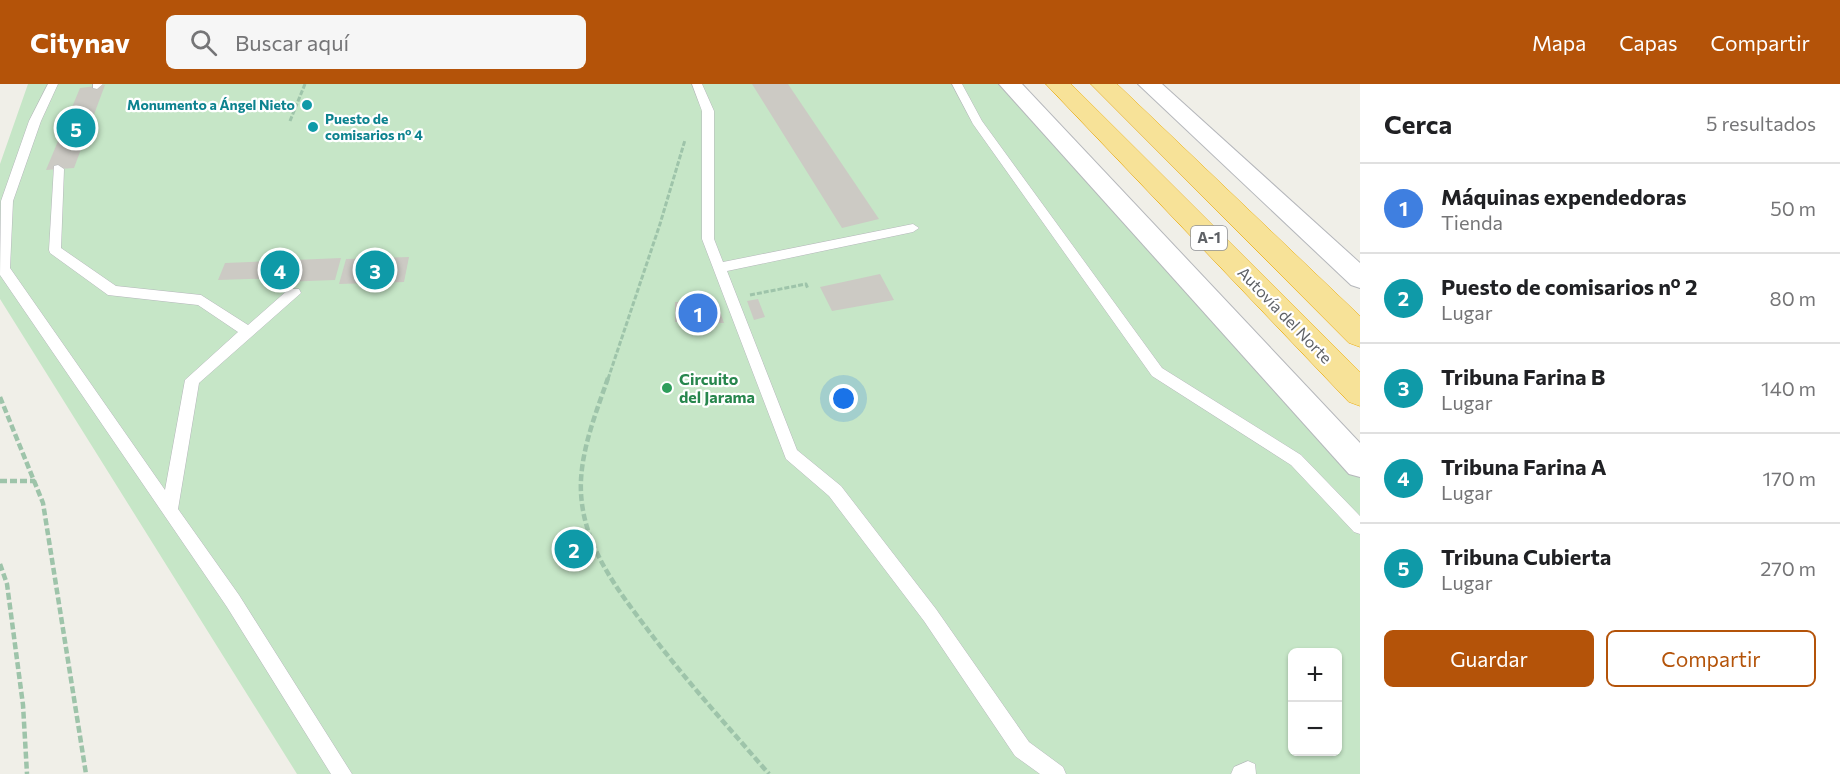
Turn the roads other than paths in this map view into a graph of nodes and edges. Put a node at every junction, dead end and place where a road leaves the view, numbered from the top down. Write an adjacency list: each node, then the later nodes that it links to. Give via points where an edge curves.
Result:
1 (53, 84): 17 (lane, via 34,122 7,201 3,269)
2 (697, 84): 10 (lane, via 708,111 708,239)
3 (957, 84): 18 (lane, via 976,122 1157,372 1296,460)
4 (1010, 84): 16 (street)
5 (1058, 84): 15 (highway, Autovía del Norte / A-1)
6 (1103, 84): 14 (highway, A-1)
7 (1149, 84): 11 (street)
8 (58, 169): 13 (lane, via 55,250 113,291 201,300)
9 (913, 228): 10 (lane)
10 (719, 268): 20 (lane, via 792,454 835,491 930,615 1022,749)
11 (1360, 279)
12 (294, 293): 13 (lane)
13 (248, 332): 17 (lane, via 192,380)
14 (1360, 335)
15 (1360, 393)
16 (1360, 464)
17 (170, 510): 19 (lane)
18 (1360, 527)
19 (342, 774)
20 (1056, 774)

